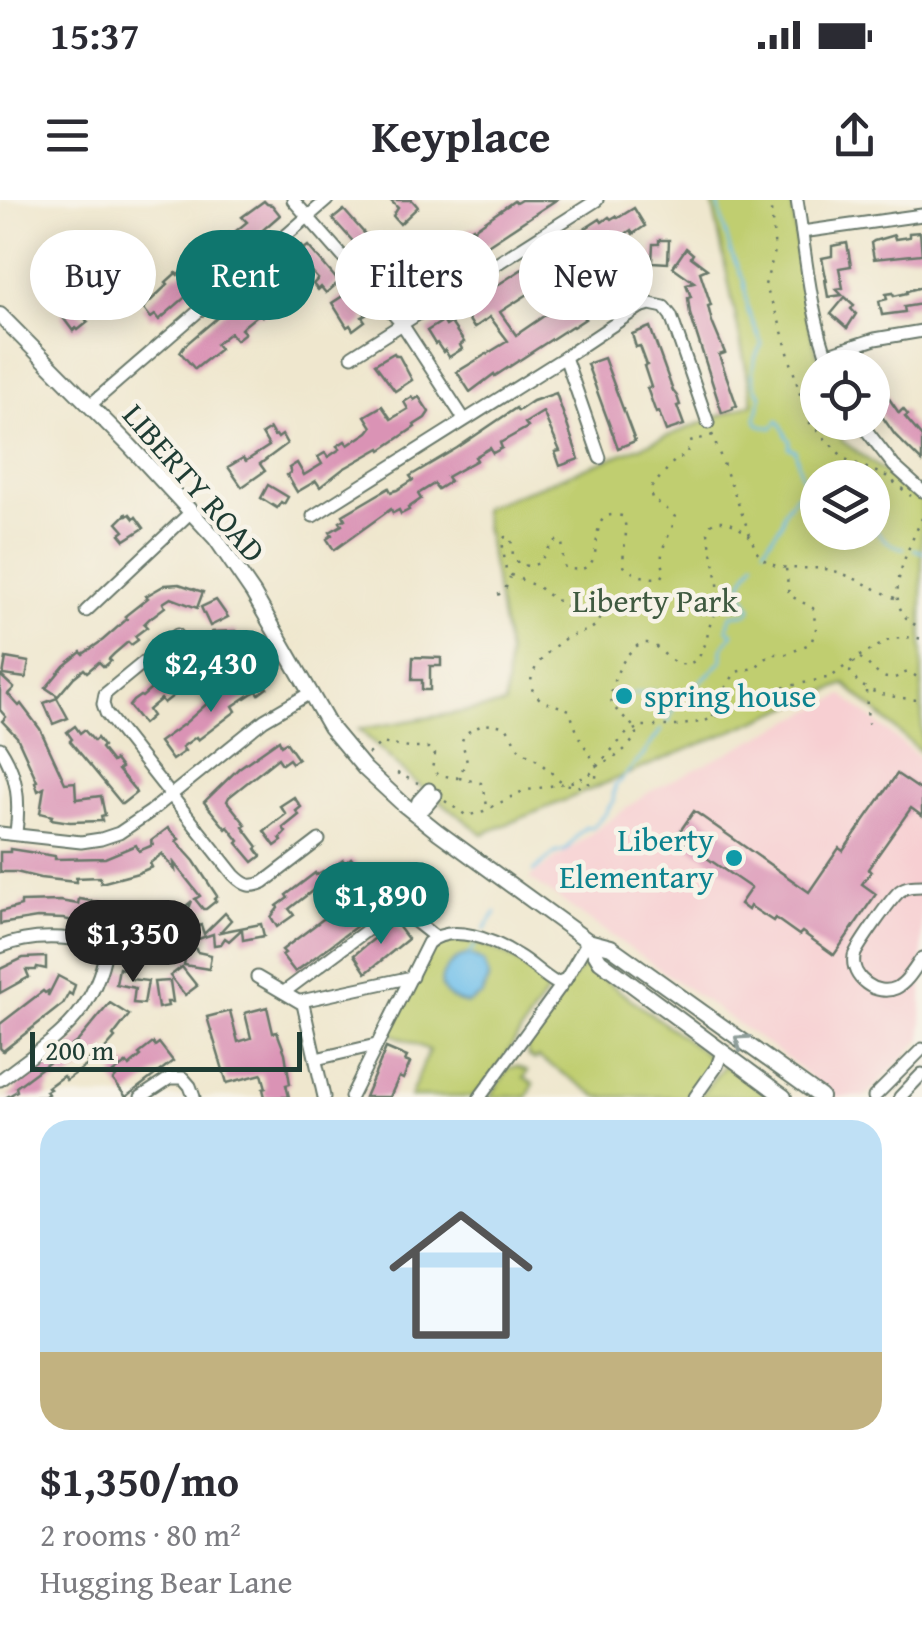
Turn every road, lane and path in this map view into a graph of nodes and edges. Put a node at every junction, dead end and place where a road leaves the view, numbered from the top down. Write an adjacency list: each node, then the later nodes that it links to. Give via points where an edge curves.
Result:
1 (294, 200): 7 (street)
2 (328, 200): 7 (street)
3 (597, 200): 10 (street)
4 (770, 200): 21 (path, via 776,251 765,285 806,415 846,459)
5 (798, 200): 8 (street)
6 (922, 215): 8 (street)
7 (308, 216): 10 (street); 16 (street)
8 (802, 232): 12 (street)
9 (0, 316): 16 (main road, LIBERTY ROAD)
10 (402, 324): 14 (street); 17 (street)
11 (922, 332): 13 (street)
12 (825, 350)
13 (852, 350)
14 (352, 356)
15 (565, 357): 17 (street); 18 (street, via 640,307 664,306); 20 (street)
16 (89, 406): 22 (main road, LIBERTY ROAD)
17 (464, 420): 23 (street)
18 (710, 429): 25 (path); 27 (path, via 650,489 674,517 660,554 662,577 624,566 627,528 615,514 600,521 585,570 565,568 560,540 538,563 519,564 505,537)
19 (874, 440): 21 (street)
20 (600, 458)
21 (917, 494)
22 (192, 511): 30 (street); 37 (main road, LIBERTY ROAD, via 228,555)
23 (313, 516)
24 (922, 518): 29 (path)
25 (751, 537): 26 (path, via 761,558); 41 (path, via 724,520 709,528 719,601 699,656 676,663 644,643 626,656 610,697)
26 (786, 568): 29 (path, via 835,571); 39 (path, via 790,594 813,608 814,638 736,672)
27 (510, 575): 28 (path); 44 (path, via 565,606 600,615 594,627 564,638 535,669 531,684 539,698 569,710)
28 (498, 596)
29 (897, 600): 31 (path, via 905,618)
30 (86, 611)
31 (922, 628)
32 (177, 635): 49 (street, via 105,694 103,704)
33 (922, 638): 34 (path, via 890,638)
34 (856, 658): 35 (path, via 882,676 908,672); 36 (path, via 850,672); 39 (path, via 831,677 781,688)
35 (922, 680)
36 (866, 690): 38 (path); 40 (path)
37 (310, 693): 43 (main road, LIBERTY ROAD); 49 (street, via 264,720)
38 (922, 701)
39 (713, 718): 41 (path)
40 (868, 724)
41 (636, 729): 44 (path); 44 (path, via 633,741)
42 (0, 748): 53 (street, via 16,778)
43 (358, 762): 46 (path, via 382,743 428,748 435,754 434,771); 51 (main road, LIBERTY ROAD)
44 (598, 766): 47 (path); 47 (path, via 590,784)
45 (397, 774): 48 (path)
46 (457, 778): 47 (path, via 467,762 464,734 496,724); 50 (path, via 481,783)
47 (564, 783): 50 (path, via 522,791)
48 (432, 792): 50 (path, via 467,816); 51 (street, via 426,808)
49 (172, 794): 53 (street, via 135,824 101,840); 54 (street, via 247,886 264,882)
50 (488, 808)
51 (414, 813): 57 (main road, LIBERTY ROAD)
52 (0, 832): 53 (street)
53 (16, 833)
54 (320, 840)
55 (922, 886): 61 (street, via 898,892 854,964 867,985 888,990 904,982)
56 (436, 937): 63 (street); 64 (street, via 459,933 486,940 551,980); 65 (street, via 402,911 390,913)
57 (588, 941): 64 (street); 69 (main road, LIBERTY ROAD, via 600,961); 80 (main road, LIBERTY ROAD, one-way to 57, via 611,947)
58 (107, 946): 59 (street, via 54,937); 60 (street); 72 (street, via 82,1010)
59 (0, 947)
60 (157, 954)
61 (922, 958)
62 (258, 976): 65 (street)
63 (412, 977): 66 (street); 67 (street)
64 (566, 979): 77 (street)
65 (284, 992): 66 (street)
66 (300, 1001): 70 (street)
67 (376, 1044): 70 (street); 76 (street)
68 (922, 1049): 81 (street)
69 (722, 1052): 78 (street); 79 (main road, LIBERTY ROAD)
70 (316, 1059): 75 (street)
71 (922, 1074): 82 (street)
72 (0, 1080)
73 (141, 1097): 74 (street, via 170,1078 183,1078)
74 (194, 1097)
75 (324, 1097)
76 (351, 1097)
77 (480, 1097)
78 (695, 1097)
79 (784, 1097)
80 (821, 1097)
81 (874, 1097)
82 (900, 1097)

